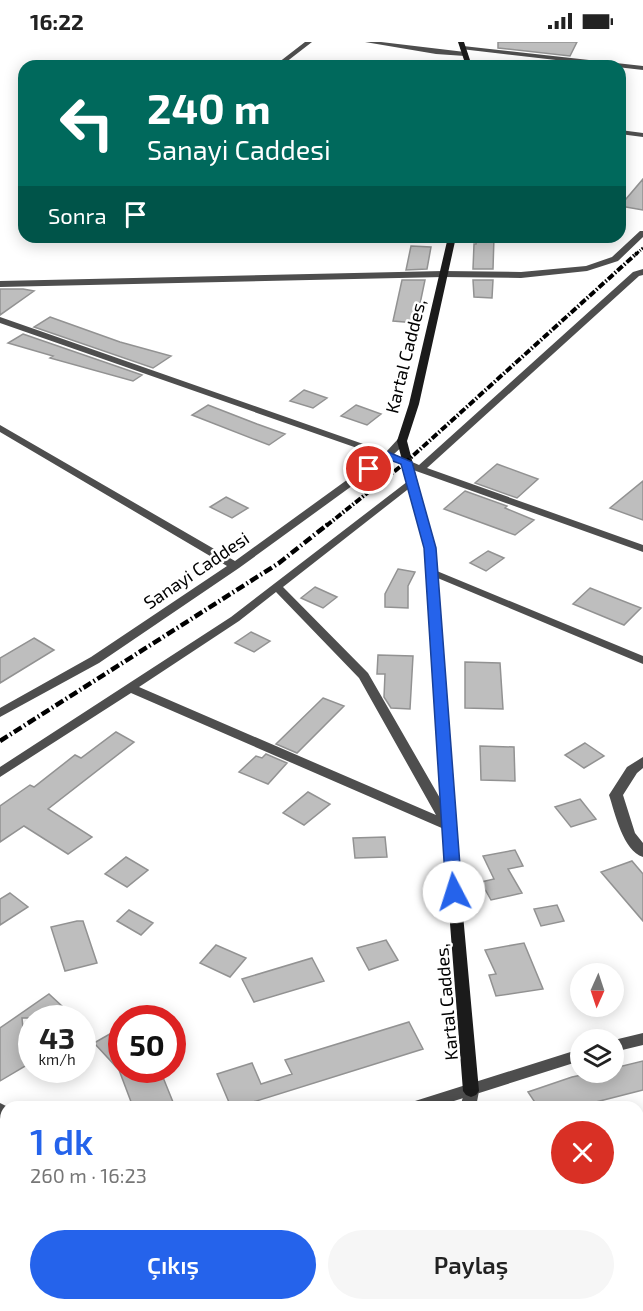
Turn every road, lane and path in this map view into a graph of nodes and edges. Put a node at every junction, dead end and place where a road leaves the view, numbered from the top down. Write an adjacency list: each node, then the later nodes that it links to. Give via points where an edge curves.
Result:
1 (309, 42): 4 (street)
2 (368, 42): 3 (street, via 436,52)
3 (463, 48): 5 (street)
4 (285, 60)
5 (571, 60)
6 (626, 66): 7 (street)
7 (643, 68)
8 (626, 133): 9 (street)
9 (643, 135)
10 (643, 233): 13 (street, via 615,259 587,268 521,274)
11 (451, 243): 13 (main road, Kartal Caddes,)
12 (643, 272): 20 (street, via 636,274)
13 (443, 274): 14 (street); 17 (main road, Kartal Caddes,)
14 (0, 284)
15 (0, 320): 18 (street)
16 (0, 428): 23 (street)
17 (402, 441): 18 (street, Sanayi Caddesi); 19 (main road, Kartal Caddes,)
18 (388, 455): 19 (street); 23 (street, Sanayi Caddesi)
19 (406, 462): 20 (street); 21 (main road, Kartal Caddes,)
20 (420, 469): 22 (street)
21 (412, 481): 24 (main road, Kartal Caddes,, via 430,548); 25 (street)
22 (643, 549)
23 (235, 566): 28 (street, Sanayi Caddesi, via 95,660)
24 (432, 572): 26 (street); 31 (main road, Kartal Caddes,)
25 (277, 586): 27 (street, via 236,619); 31 (street, via 364,676)
26 (643, 660)
27 (131, 688): 30 (street); 31 (street)
28 (0, 713)
29 (643, 761): 32 (street, via 632,770 616,795 629,835)
30 (0, 773)
31 (449, 826): 36 (main road, Kartal Caddes,)
32 (643, 852)
33 (643, 1039): 34 (street)
34 (624, 1044)
35 (570, 1058): 36 (street)
36 (471, 1091): 37 (street); 38 (street)
37 (436, 1101)
38 (469, 1101)

